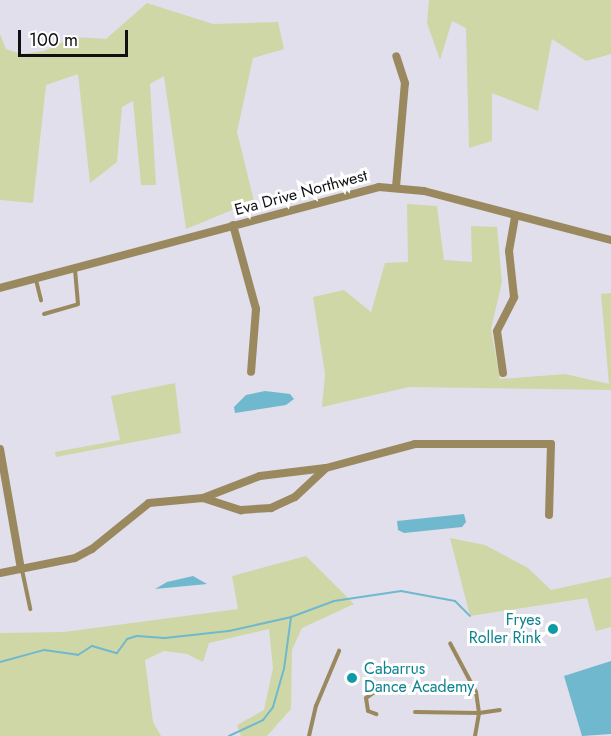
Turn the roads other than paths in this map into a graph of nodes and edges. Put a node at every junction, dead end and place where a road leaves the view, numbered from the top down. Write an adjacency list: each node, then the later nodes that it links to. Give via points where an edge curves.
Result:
1 (396, 56): 2 (street, via 405,83)
2 (396, 187): 3 (street, Eva Drive Northwest); 4 (street, Eva Drive Northwest, via 360,190)
3 (515, 216): 5 (street, Eva Drive Northwest); 12 (street, via 509,251 514,297 497,332)
4 (233, 225): 6 (street, Eva Drive Northwest); 11 (street, via 256,309)
5 (611, 240)
6 (75, 268): 7 (street, Eva Drive Northwest); 10 (lane, via 78,304)
7 (36, 279): 8 (street, Eva Drive Northwest); 9 (lane)
8 (0, 288)
9 (41, 300)
10 (44, 314)
11 (251, 372)
12 (503, 373)
13 (0, 449): 17 (street)
14 (326, 468): 15 (street, via 260,476); 15 (street, via 295,497 271,508 241,510); 16 (street, via 414,444 551,444)
15 (203, 498): 17 (street, via 150,503 75,558)
16 (549, 515)
17 (21, 569): 18 (street); 19 (lane)
18 (0, 573)
19 (30, 609)
20 (450, 643): 25 (lane, via 476,692)
21 (339, 651): 27 (lane, via 316,706)
22 (376, 691): 26 (lane, via 366,698 366,707)
23 (500, 710): 25 (lane)
24 (416, 712): 25 (lane)
25 (478, 713): 28 (lane)
26 (376, 714)
27 (309, 736)
28 (475, 736)

